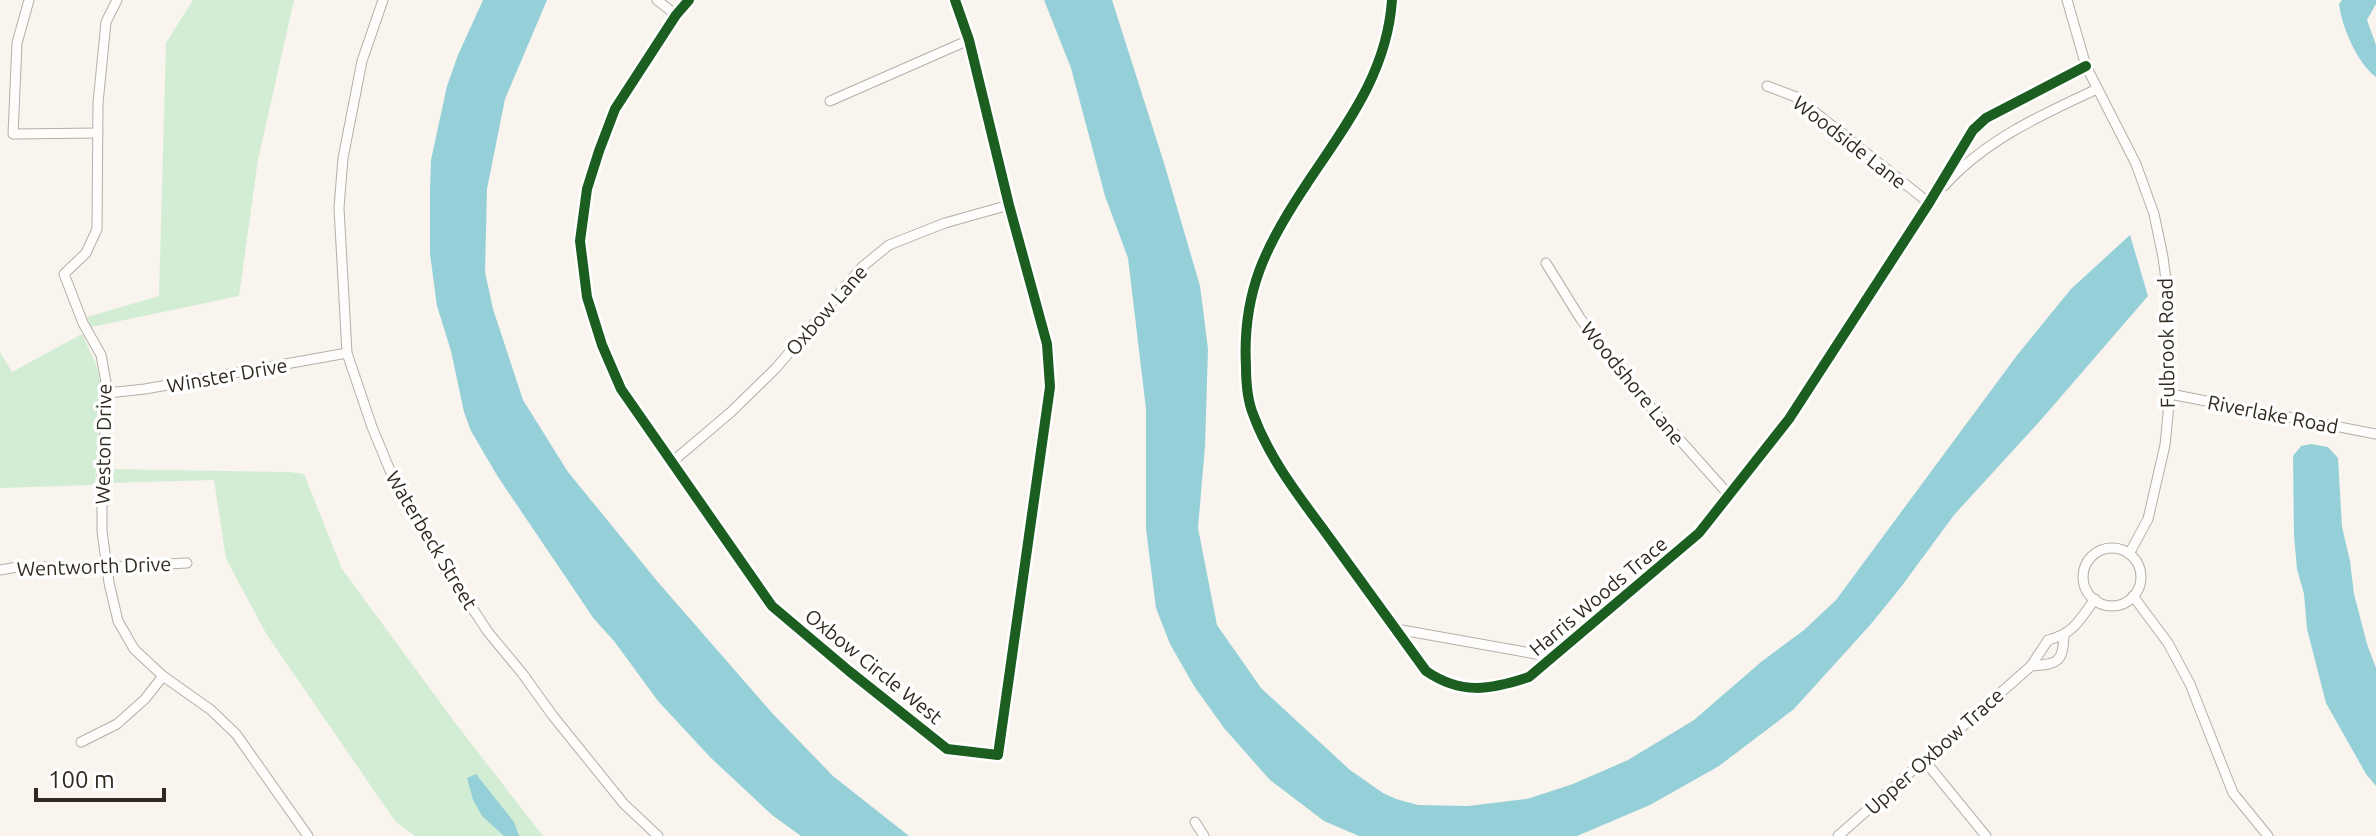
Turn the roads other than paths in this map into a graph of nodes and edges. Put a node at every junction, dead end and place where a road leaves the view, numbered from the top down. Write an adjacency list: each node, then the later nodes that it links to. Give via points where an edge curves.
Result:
1 (29, 0): 15 (street, via 17,43 13,134)
2 (117, 0): 15 (street, Weston Drive, via 106,22)
3 (383, 0): 19 (street, Waterbeck Street, via 362,61 343,158 339,208)
4 (657, 0): 9 (street)
5 (689, 0): 9 (street, Oxbow Circle West)
6 (955, 0): 10 (street, Oxbow Circle West)
7 (1392, 0): 31 (street, Harris Woods Trace, via 1387,40 1364,96 1264,255 1244,343 1251,410 1264,440 1288,482)
8 (2067, 0): 11 (street, Fulbrook Road)
9 (676, 15): 23 (street, Oxbow Circle West, via 615,109 587,189 580,241 587,297 602,345 621,389)
10 (969, 40): 14 (street); 17 (street, Oxbow Circle West)
11 (2086, 66): 13 (street, Fulbrook Road); 16 (street, Harris Woods Trace, via 1986,118 1973,130)
12 (1767, 86): 16 (street, Woodside Lane, via 1796,97)
13 (2097, 89): 16 (street, Harris Woods Trace, via 1987,147); 21 (street, Fulbrook Road, via 2136,164 2154,214 2169,303)
14 (830, 101)
15 (98, 133): 20 (street, Weston Drive, via 97,229 86,253 64,274 101,355)
16 (1929, 203): 24 (street, Harris Woods Trace, via 1789,419)
17 (1009, 205): 23 (street, Oxbow Lane, via 889,245 862,267 776,368); 23 (street, Oxbow Circle West, via 1047,344 1050,387 998,755 947,749 772,606)
18 (1546, 263): 24 (street, Woodshore Lane, via 1623,376)
19 (347, 353): 20 (street, Winster Drive); 41 (street, Waterbeck Street, via 396,485 443,564 553,716 624,804)
20 (108, 393): 27 (street, Weston Drive, via 102,469)
21 (2170, 394): 22 (street, Riverlake Road); 25 (street, Fulbrook Road, via 2157,485 2148,519)
22 (2376, 434)
23 (672, 462)
24 (1729, 495): 33 (street, Harris Woods Trace, via 1699,533)
25 (2129, 554): 29 (street, via 2141,571); 30 (street, via 2110,548 2088,561 2084,584)
26 (187, 563): 27 (street, Wentworth Drive)
27 (108, 567): 28 (street, Wentworth Drive); 35 (street, Weston Drive, via 118,621 134,649)
28 (0, 570)
29 (2133, 596): 30 (street, via 2111,606); 39 (street, via 2168,643 2233,793)
30 (2095, 599): 32 (street, Upper Oxbow Trace)
31 (1396, 629): 33 (street, Harris Woods Trace); 33 (street, Harris Woods Trace, via 1426,671 1458,687 1506,685 1529,677)
32 (2064, 636): 34 (street, Upper Oxbow Trace, via 2048,640); 34 (street, Upper Oxbow Trace, via 2060,660)
33 (1553, 657)
34 (2031, 666): 37 (street, Upper Oxbow Trace)
35 (163, 676): 36 (street, via 117,724); 40 (street, Weston Drive, via 236,734)
36 (81, 742)
37 (1924, 760): 43 (street, Upper Oxbow Trace); 44 (street)
38 (1195, 822): 42 (street)
39 (2263, 834)
40 (308, 836)
41 (658, 836)
42 (1204, 836)
43 (1838, 836)
44 (1986, 836)

